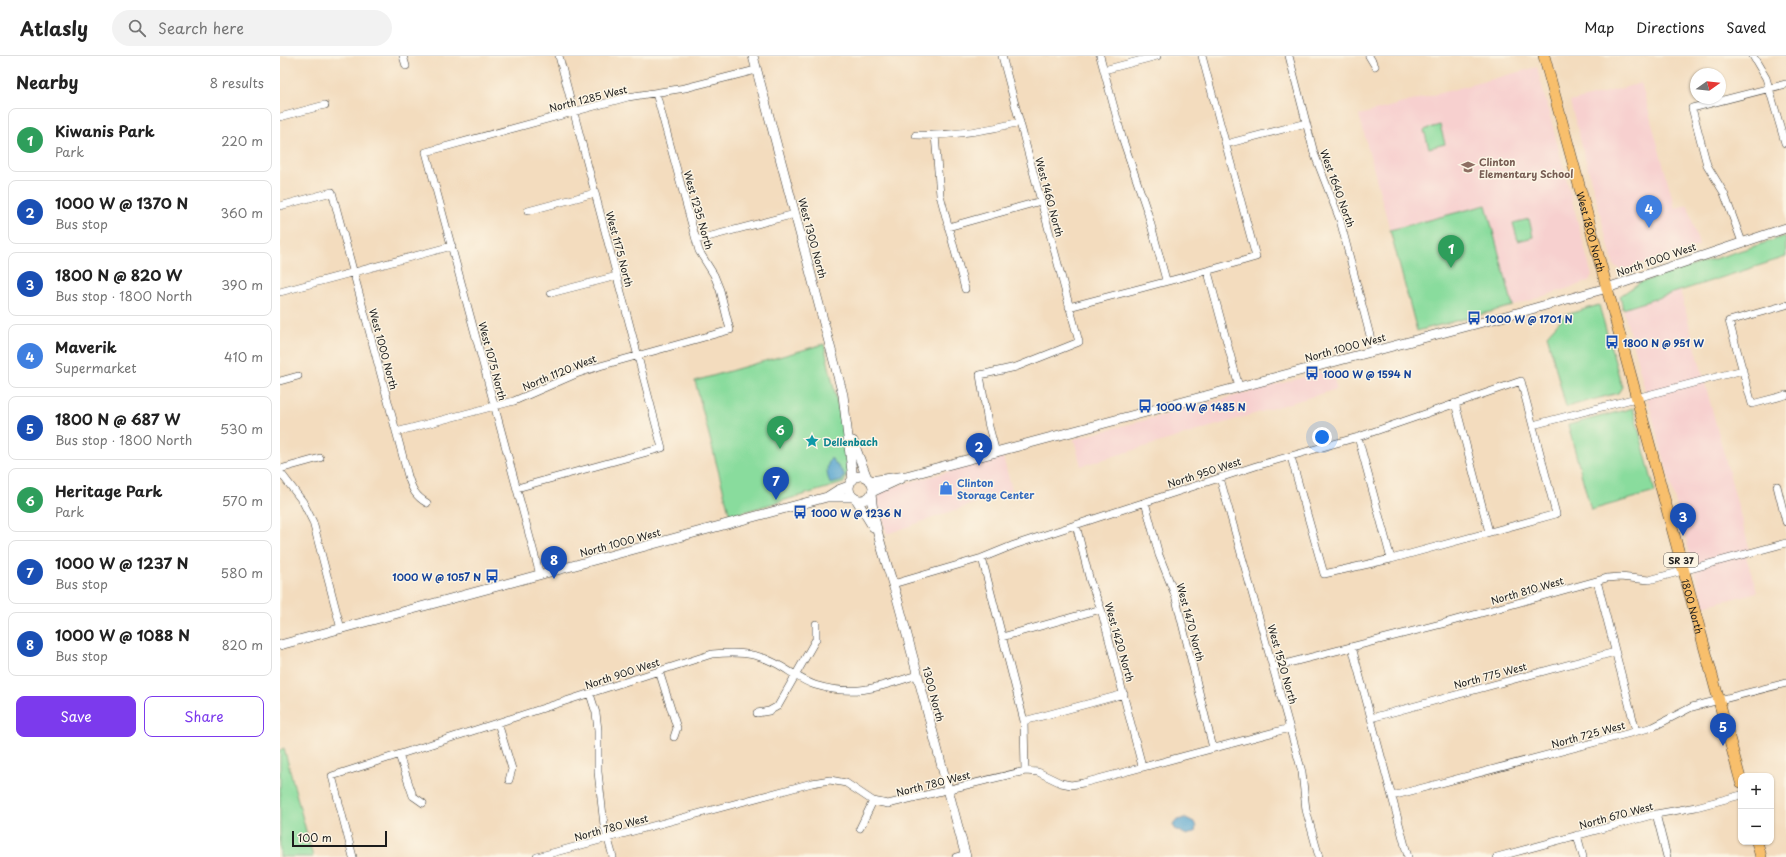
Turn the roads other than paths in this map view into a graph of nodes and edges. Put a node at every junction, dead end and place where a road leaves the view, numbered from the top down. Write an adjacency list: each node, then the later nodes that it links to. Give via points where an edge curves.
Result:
1 (403, 56): 12 (street)
2 (559, 56): 20 (street, West 1175 North)
3 (752, 56): 14 (street, West 1300 North)
4 (1002, 56): 22 (street, West 1460 North)
5 (1100, 56): 15 (street)
6 (1157, 56): 15 (street)
7 (1202, 56): 27 (street)
8 (1289, 56): 23 (street, West 1640 North)
9 (1369, 56): 13 (street)
10 (1544, 56): 43 (main road, West 1800 North / SR 37)
11 (1753, 56): 17 (street)
12 (406, 66)
13 (1375, 66)
14 (756, 70): 18 (street, North 1285 West); 33 (street, West 1300 North)
15 (1104, 70): 42 (street)
16 (1786, 84): 17 (street)
17 (1770, 88): 26 (street); 37 (street, via 1692,108 1707,166 1724,193)
18 (656, 93): 20 (street, North 1285 West); 36 (street, West 1235 North)
19 (325, 105): 21 (street)
20 (574, 112): 28 (street, North 1285 West); 29 (street, West 1175 North)
21 (280, 117)
22 (1020, 122): 25 (street, via 978,131); 30 (street, West 1460 North)
23 (1306, 123): 27 (street); 51 (street, West 1640 North, via 1320,171 1340,220)
24 (916, 135): 25 (street)
25 (935, 135): 34 (street, via 940,195)
26 (1785, 143)
27 (1226, 144): 39 (street, via 1256,257)
28 (426, 152): 38 (street, West 1075 North)
29 (595, 193): 32 (street); 41 (street, West 1175 North)
30 (1041, 201): 34 (street); 48 (street, West 1460 North)
31 (280, 206): 40 (street, West 1000 North, via 332,192)
32 (528, 211)
33 (795, 214): 36 (street); 61 (street, West 1300 North, via 843,395)
34 (948, 227): 44 (street)
35 (1786, 228): 37 (street, North 1000 West)
36 (696, 240): 49 (street, West 1235 North, via 698,251 714,275 720,290)
37 (1742, 242): 43 (street, North 1000 West)
38 (452, 246): 40 (street); 60 (street, West 1075 North)
39 (1208, 272): 42 (street); 56 (street)
40 (354, 273): 45 (street); 63 (street, West 1000 North)
41 (617, 276): 46 (street); 52 (street, West 1175 North)
42 (1166, 280): 48 (street)
43 (1607, 288): 50 (main road, West 1800 North / SR 37); 51 (street, North 1000 West)
44 (965, 289)
45 (280, 292)
46 (550, 293)
47 (1786, 305): 53 (street, via 1729,321)
48 (1069, 307): 65 (street, West 1460 North, via 1079,342 1016,367 980,376)
49 (730, 330): 52 (street, North 1120 West)
50 (1620, 338): 58 (main road, 1800 North / SR 37)
51 (1374, 351): 56 (street, North 1000 West)
52 (638, 355): 60 (street, North 1120 West, via 576,374 535,393); 74 (street, West 1175 North, via 662,448)
53 (1743, 370): 57 (street, via 1752,404); 58 (street)
54 (298, 376): 55 (street)
55 (280, 380)
56 (1239, 387): 65 (street, North 1000 West)
57 (1786, 396)
58 (1636, 398): 62 (street); 87 (main road, 1800 North / SR 37)
59 (1454, 403): 62 (street, North 950 West, via 1521,381); 64 (street, North 950 West); 82 (street)
60 (495, 406): 63 (street, North 1120 West); 74 (street, West 1075 North)
61 (848, 426): 71 (street, West 1300 North); 72 (street, West 1300 North)
62 (1533, 426): 82 (street, via 1556,514)
63 (396, 432): 79 (street, West 1000 North, via 413,491)
64 (1358, 437): 66 (street, North 950 West); 86 (street)
65 (996, 453): 69 (street, North 1000 West)
66 (1291, 457): 70 (street, North 950 West); 86 (street, via 1324,574)
67 (320, 458): 68 (street)
68 (280, 470): 93 (street, via 303,502 313,522)
69 (906, 476): 71 (street, North 1000 West); 75 (street, North 1000 West)
70 (1220, 478): 78 (street, North 950 West); 98 (street, West 1520 North)
71 (868, 480): 72 (street, via 859,477); 75 (street, via 872,485)
72 (851, 483): 76 (street, North 1000 West); 77 (street, via 850,494)
73 (1777, 486): 80 (street)
74 (517, 488): 88 (street, West 1075 North)
75 (871, 493): 77 (street, via 864,500); 83 (street, 1300 North)
76 (827, 497): 77 (street, North 1000 West); 88 (street, North 1000 West)
77 (854, 498): 83 (street, 1300 North)
78 (1145, 502): 81 (street, North 950 West); 113 (street, West 1470 North, via 1159,555 1175,595)
79 (427, 504)
80 (1786, 522)
81 (1076, 525): 85 (street, North 950 West); 91 (street, West 1420 North, via 1090,581)
82 (1490, 532): 86 (street)
83 (879, 537): 90 (street, 1300 North)
84 (1786, 543): 87 (street, North 810 West)
85 (982, 558): 90 (street, North 950 West); 94 (street)
86 (1391, 559)
87 (1684, 570): 89 (street, North 810 West, via 1649,580 1620,577); 105 (main road, 1800 North / SR 37)
88 (540, 575): 93 (street, North 1000 West)
89 (1597, 581): 96 (street, North 810 West); 97 (street)
90 (893, 584): 100 (street, 1300 North)
91 (1101, 610): 94 (street); 104 (street, West 1420 North)
92 (816, 624): 101 (street, via 816,639)
93 (341, 629): 95 (street, North 1000 West)
94 (1002, 637): 108 (street)
95 (280, 645)
96 (1352, 647): 98 (street, North 810 West); 107 (street)
97 (1615, 652): 107 (street, North 775 West); 111 (street)
98 (1273, 667): 110 (street, West 1520 North)
99 (659, 671): 101 (street, North 900 West, via 712,654 735,652 754,654); 103 (street, North 900 West); 112 (street, via 677,728)
100 (917, 675): 101 (street, North 900 West, via 871,690 849,691 831,689); 119 (street, 1300 North)
101 (795, 676): 106 (street, via 778,706)
102 (1786, 684): 105 (street, North 725 West)
103 (590, 694): 109 (street, North 900 West); 127 (street, via 596,713 598,772 604,825)
104 (1124, 694): 108 (street); 115 (street, West 1420 North)
105 (1719, 700): 111 (street, North 725 West, via 1692,707 1652,727); 117 (main road, 1800 North / SR 37)
106 (756, 714)
107 (1371, 718): 120 (street)
108 (1024, 721): 116 (street)
109 (498, 723): 114 (street, North 900 West); 118 (street, via 512,769)
110 (1290, 728): 113 (street, North 780 West); 134 (street, West 1520 North, via 1302,772 1306,810)
111 (1636, 731): 120 (street, North 725 West)
112 (674, 738)
113 (1213, 748): 115 (street, North 780 West)
114 (399, 754): 123 (street, via 413,796); 130 (street, North 900 West, via 332,776)
115 (1142, 766): 116 (street, North 780 West, via 1071,785 1038,772)
116 (1025, 771): 119 (street, North 780 West)
117 (1739, 773)
118 (510, 780)
119 (948, 790): 122 (street, North 780 West, via 899,803); 129 (street, 1300 North)
120 (1392, 796): 135 (street)
121 (1738, 796): 124 (street, North 670 West)
122 (873, 801): 125 (street); 127 (street, North 780 West, via 846,784 830,780)
123 (423, 803)
124 (1656, 814): 126 (street, North 670 West); 138 (street)
125 (860, 828)
126 (1577, 835): 136 (street, North 670 West); 137 (street)
127 (608, 838): 131 (street, North 780 West); 132 (street)
128 (1758, 845): 139 (main road)
129 (966, 856): 133 (street)
130 (353, 857)
131 (537, 857)
132 (612, 857)
133 (956, 857)
134 (1319, 857)
135 (1408, 857)
136 (1497, 857)
137 (1583, 857)
138 (1667, 857)
139 (1761, 857)

